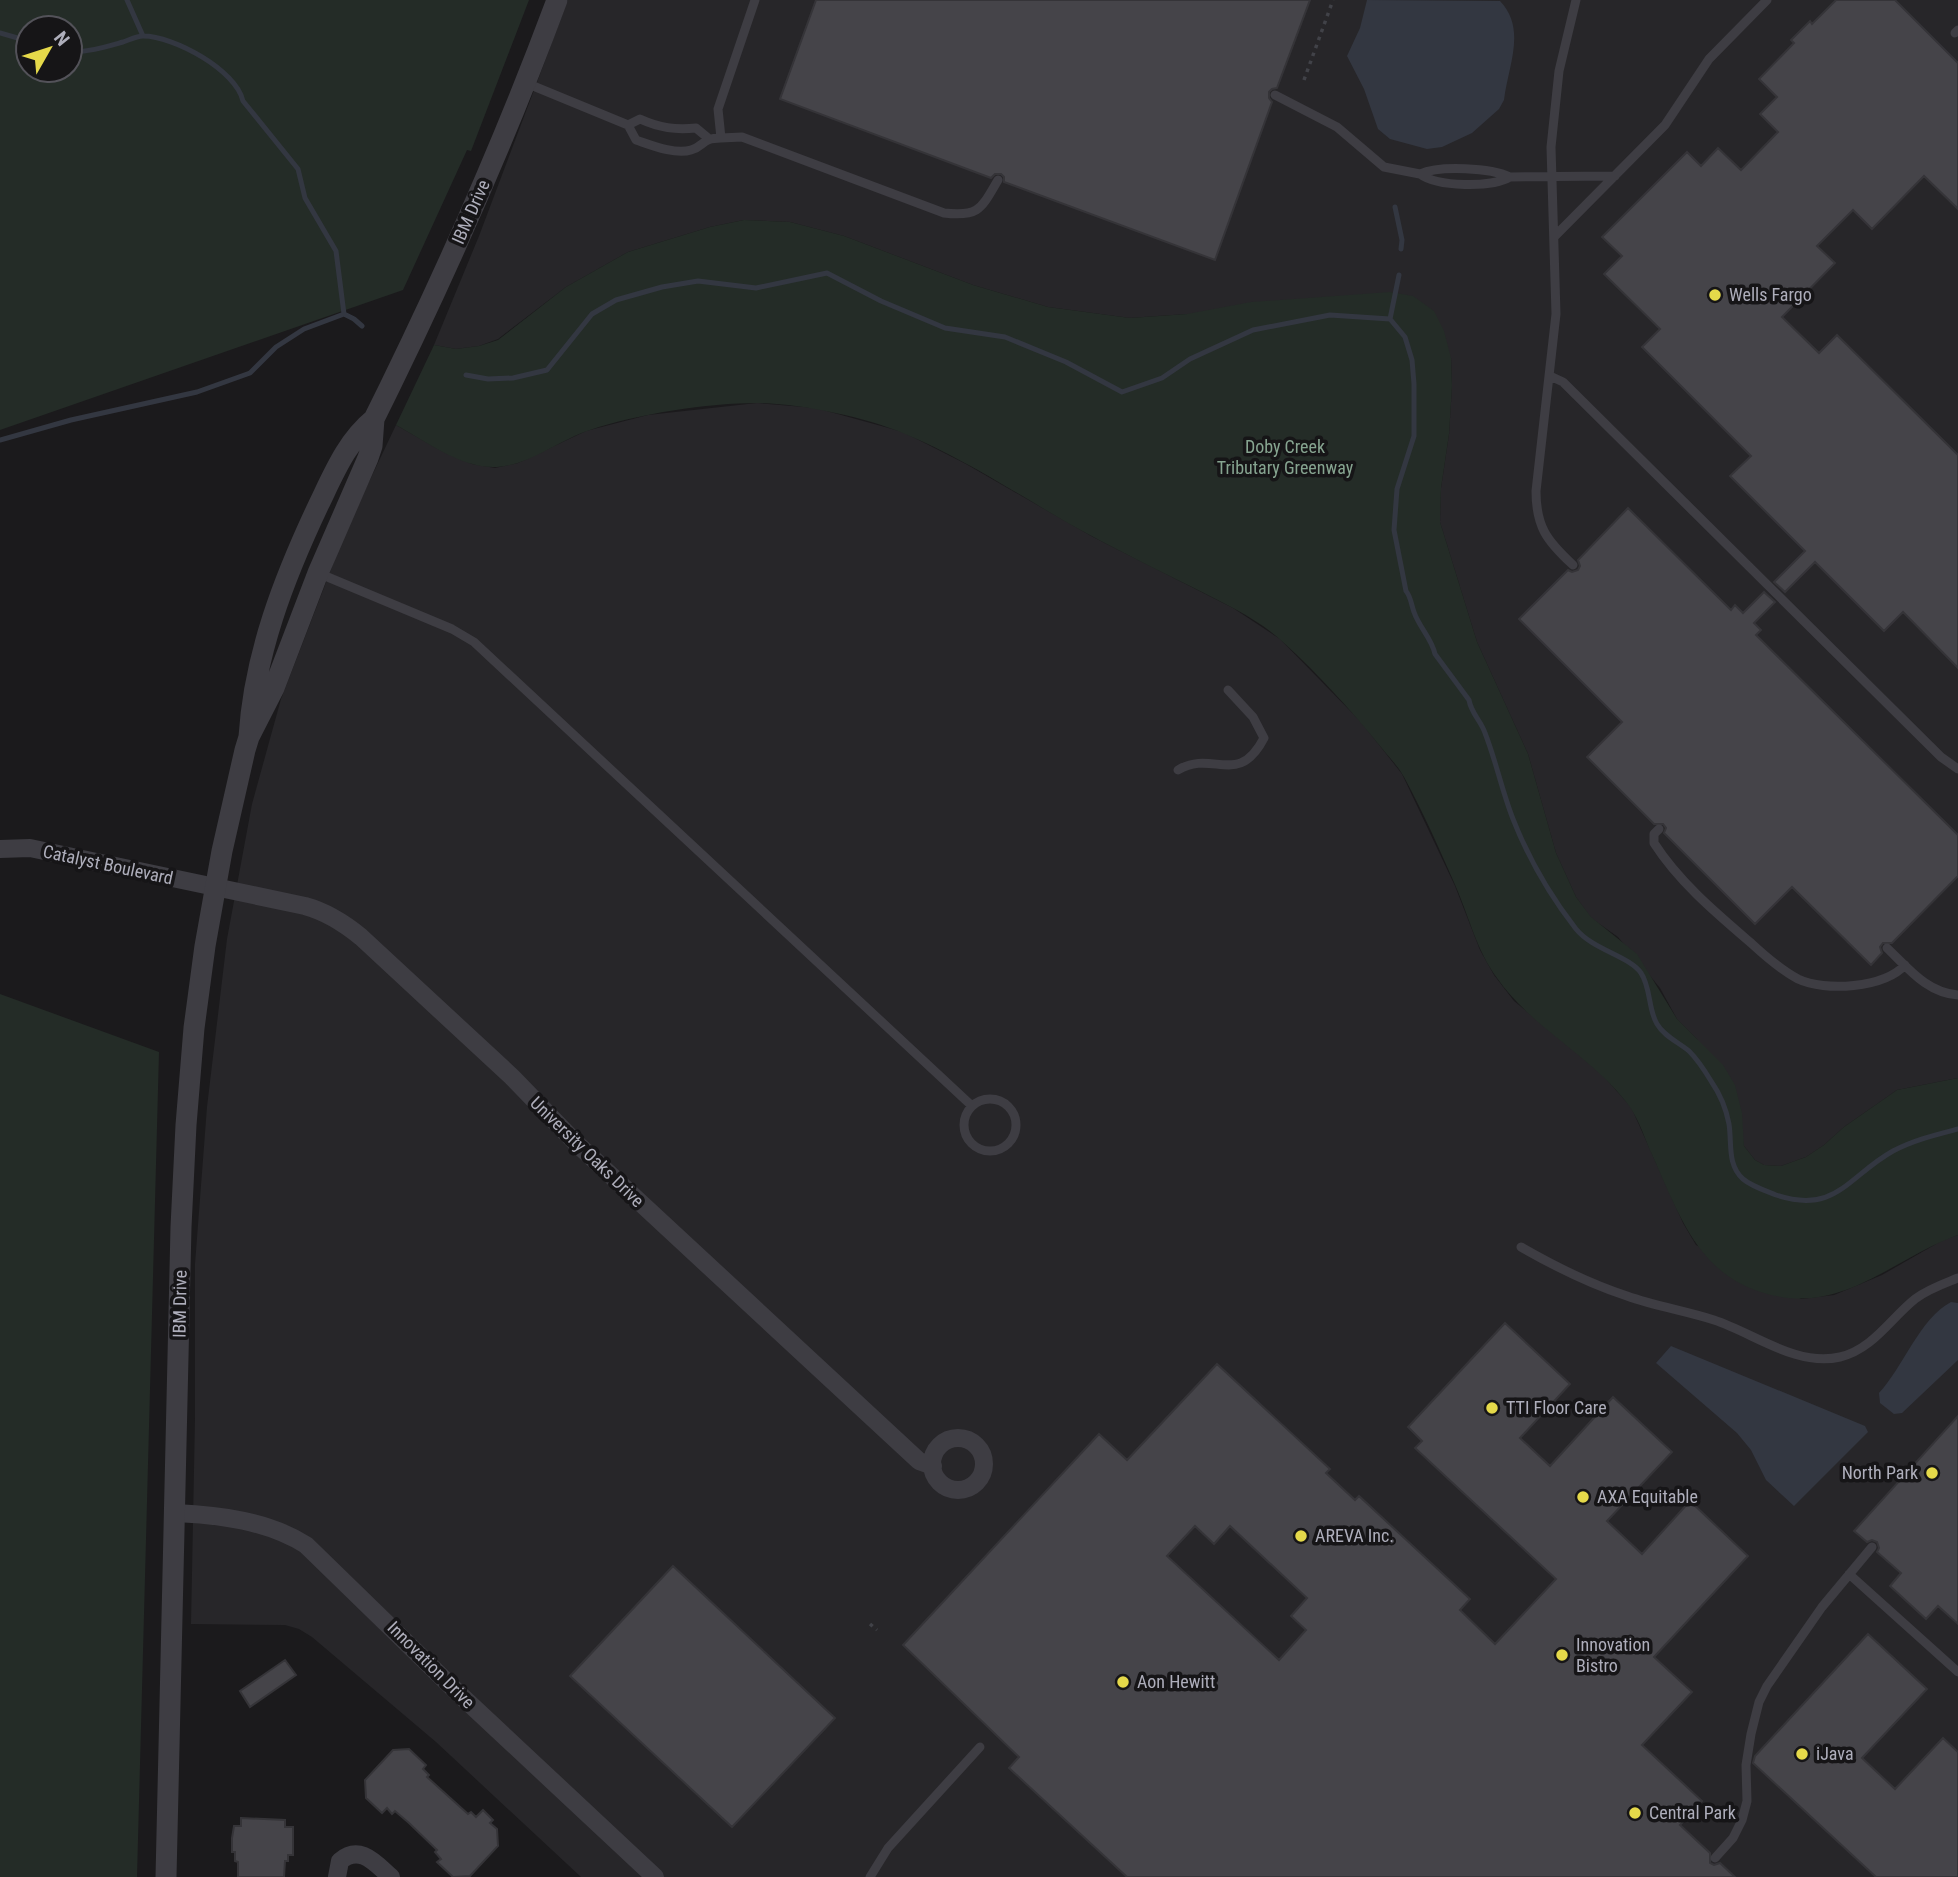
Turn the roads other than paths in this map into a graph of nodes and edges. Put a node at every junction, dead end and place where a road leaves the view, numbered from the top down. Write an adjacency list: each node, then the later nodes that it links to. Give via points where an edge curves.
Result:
1 (557, 0): 5 (street, IBM Drive)
2 (755, 0): 9 (lane, via 718,109)
3 (1576, 0): 10 (lane, via 1556,98)
4 (1767, 0): 11 (lane, via 1709,59 1672,118)
5 (526, 83): 7 (lane); 15 (street, IBM Drive, via 481,192)
6 (1275, 95): 10 (lane, via 1337,127 1384,167 1420,174 1434,169)
7 (628, 125): 8 (lane, via 640,119 659,128 696,128); 8 (lane, via 636,140 663,149 691,150)
8 (708, 138): 9 (lane)
9 (721, 138): 12 (lane, via 742,137 944,213 965,216 983,206)
10 (1552, 176): 11 (lane); 13 (lane)
11 (1615, 176): 13 (lane)
12 (998, 180)
13 (1555, 236): 14 (lane, via 1556,314)
14 (1550, 376): 16 (lane, via 1536,505 1547,538); 20 (lane, via 1563,382)
15 (374, 419): 17 (street, IBM Drive, via 368,458); 19 (street, IBM Drive, via 337,467 275,610 256,678)
16 (1573, 565)
17 (318, 573): 19 (street, IBM Drive, via 274,688); 28 (lane, via 474,642)
18 (1228, 690): 21 (lane, via 1260,726 1262,743 1237,765 1199,761)
19 (248, 737): 24 (street, IBM Drive)
20 (1958, 769)
21 (1178, 770)
22 (1659, 829): 26 (lane, via 1654,843 1681,878 1753,945 1798,979 1818,984 1872,983)
23 (0, 849): 24 (street, Catalyst Boulevard, via 30,848)
24 (215, 887): 31 (street, University Oaks Drive, via 317,909 351,929 750,1306 919,1461); 32 (street, IBM Drive, via 194,1028 186,1125)
25 (1887, 948): 26 (lane)
26 (1905, 965): 27 (lane, via 1930,987)
27 (1958, 995)
28 (972, 1106): 28 (lane, via 964,1129 972,1144 988,1151 1005,1147 1016,1133 1010,1107 987,1098)
29 (1521, 1247): 30 (lane, via 1628,1297 1716,1321 1820,1359 1863,1348 1928,1290)
30 (1958, 1278)
31 (933, 1466)
32 (176, 1513): 38 (street, IBM Drive); 41 (street, Innovation Drive, via 228,1517 285,1533 320,1555 455,1690)
33 (1872, 1547): 34 (lane)
34 (1849, 1574): 35 (lane); 37 (lane, via 1810,1623 1759,1702 1746,1765 1747,1801 1742,1820)
35 (1958, 1672)
36 (980, 1746): 42 (lane, via 888,1848)
37 (1715, 1858)
38 (166, 1877)
39 (337, 1877): 40 (street, via 340,1861 358,1853)
40 (391, 1877)
41 (655, 1877)
42 (870, 1877)

